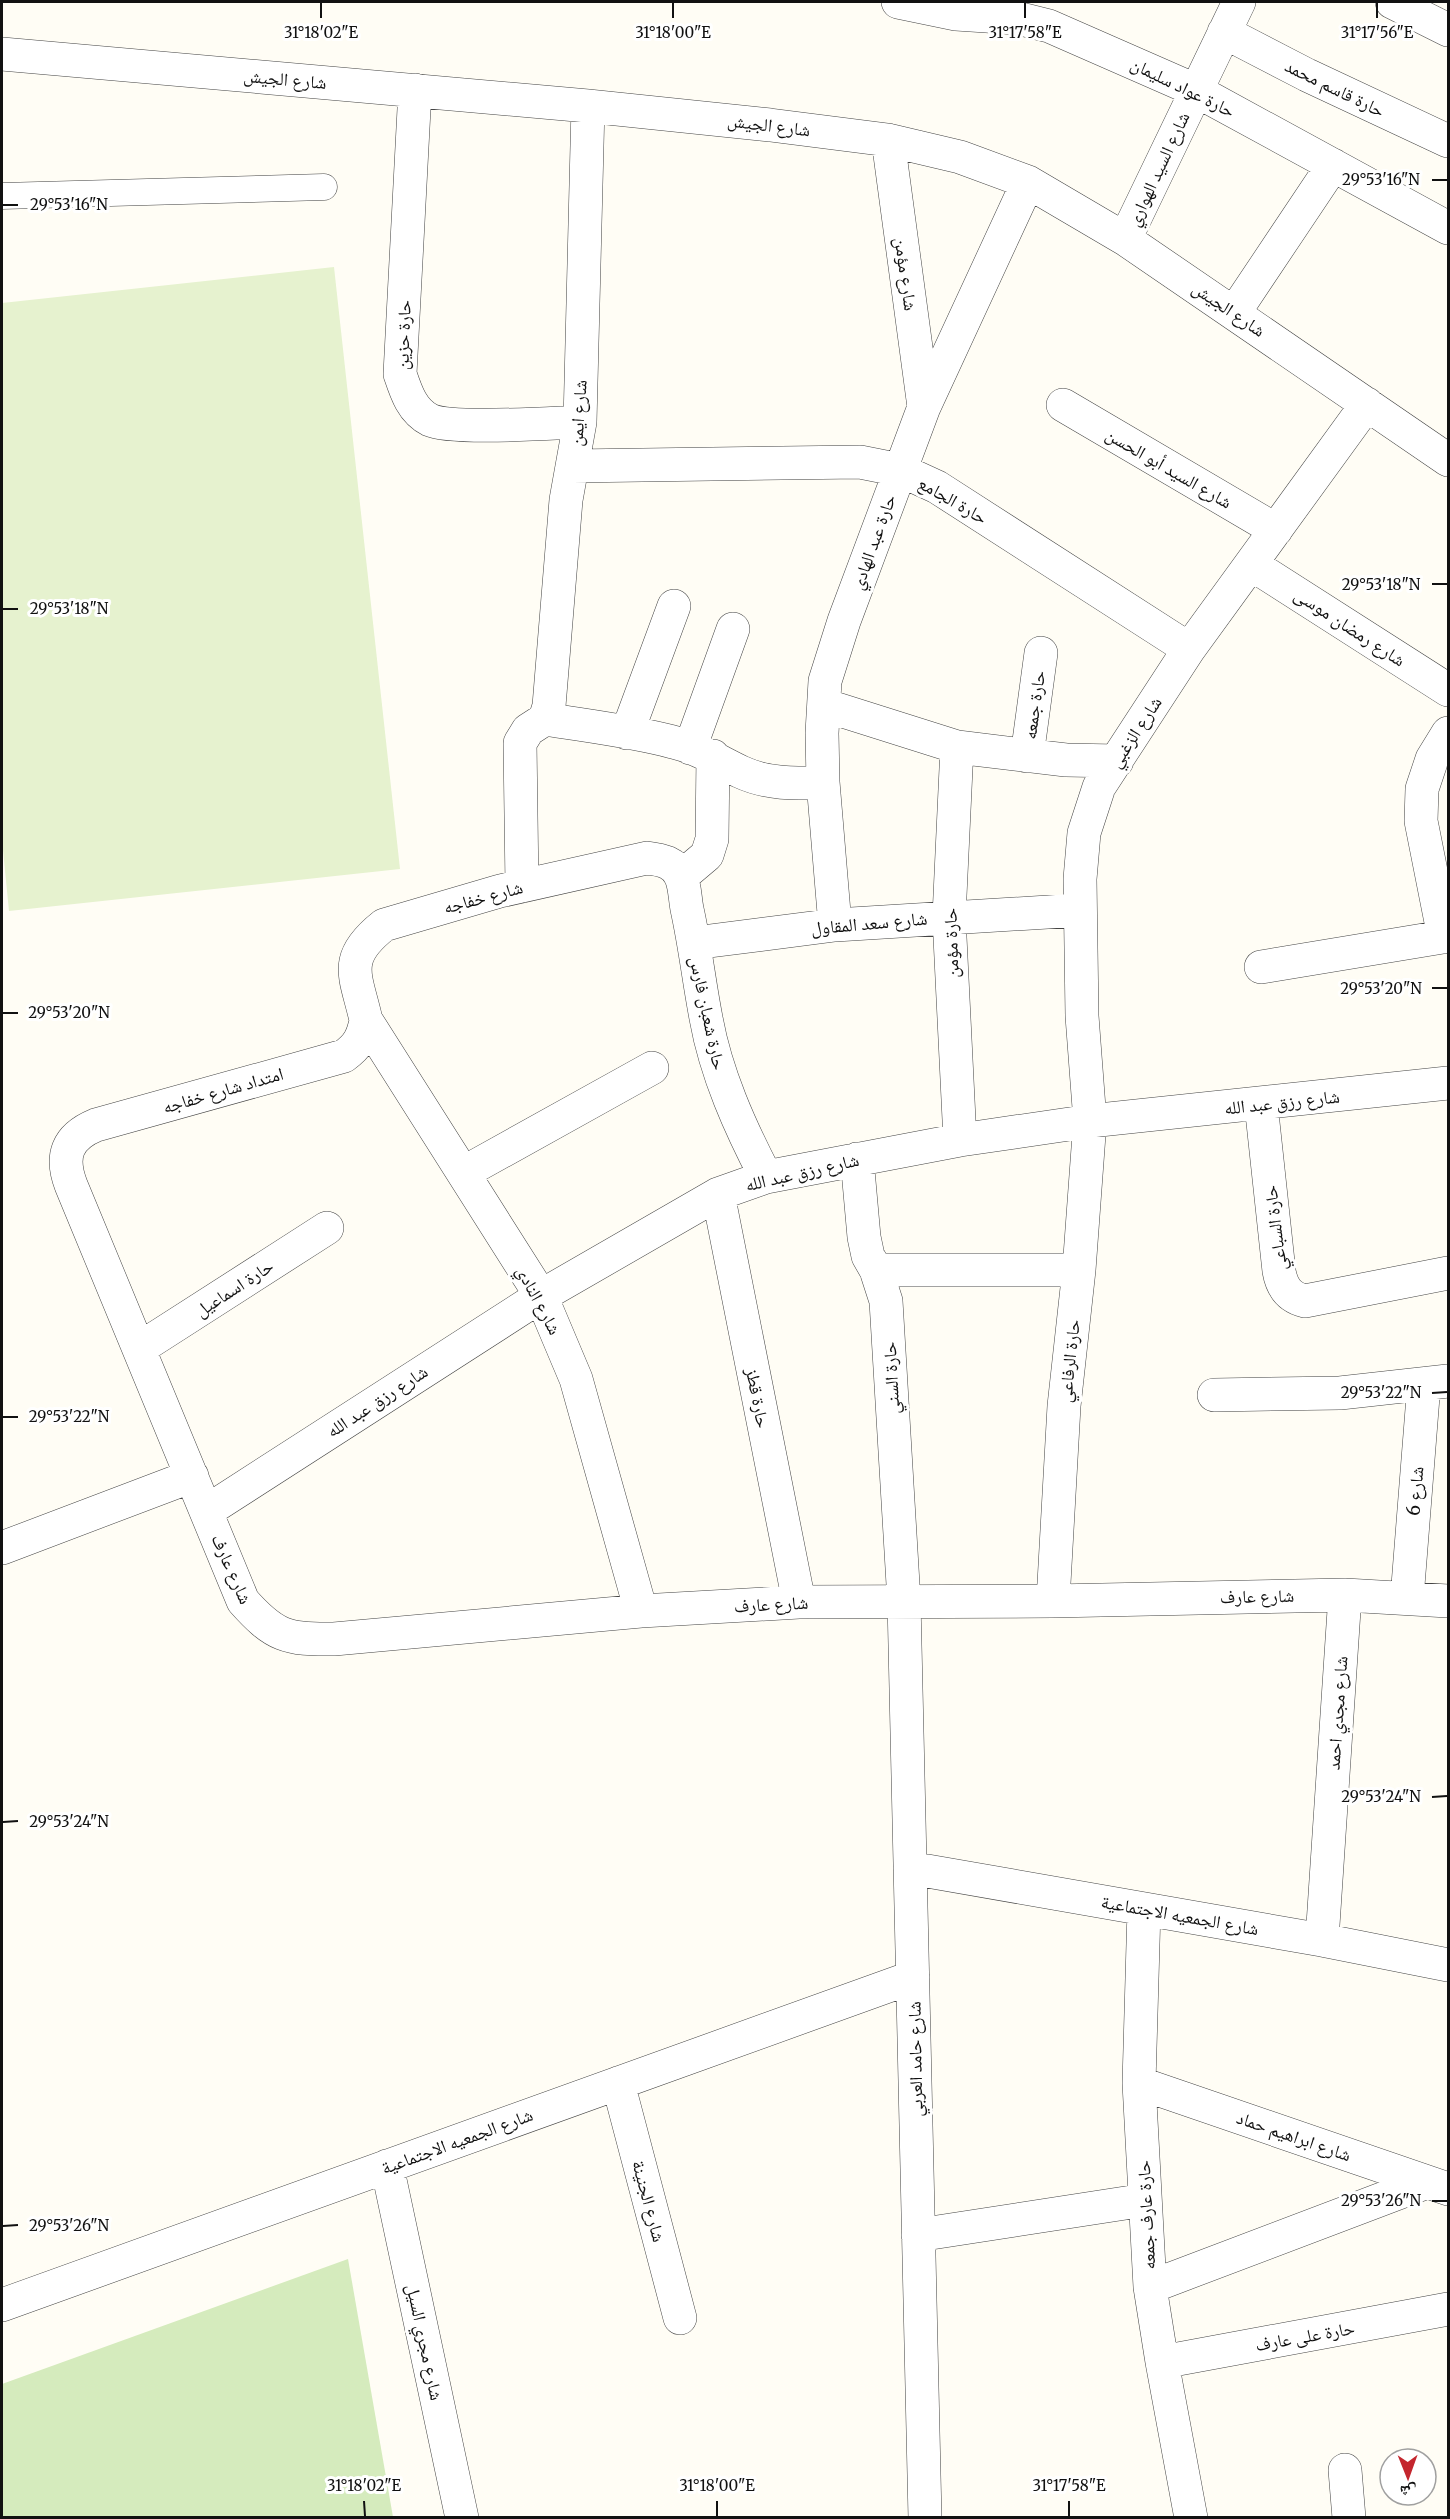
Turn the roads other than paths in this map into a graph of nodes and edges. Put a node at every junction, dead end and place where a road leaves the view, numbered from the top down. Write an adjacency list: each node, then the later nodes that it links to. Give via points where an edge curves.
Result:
1 (898, 2): 8 (street, حارة عواد سليمان, via 956,14 1017,18 1048,26)
2 (1239, 2): 5 (street, شارع السيد الهواري)
3 (1392, 2): 4 (street)
4 (1449, 30)
5 (1224, 32): 8 (street, شارع السيد الهواري); 11 (street, حارة قاسم محمد)
6 (2, 54): 7 (street, شارع الجيش)
7 (415, 90): 9 (street, شارع الجيش); 22 (street, حارة حزين, via 400,374 409,401 430,420 458,424)
8 (1196, 90): 12 (street, حارة عواد سليمان); 17 (street, شارع السيد الهواري)
9 (588, 106): 10 (street, شارع الجيش); 22 (street, شارع ايمن)
10 (888, 140): 13 (street, شارع الجيش, via 960,157); 21 (street, شارع مؤمن)
11 (1449, 141)
12 (1333, 165): 16 (street, حارة عواد سليمان); 18 (street)
13 (1028, 182): 17 (street, شارع الجيش); 21 (street, حارة عبد الهادي)
14 (324, 187): 15 (lane)
15 (2, 196)
16 (1449, 228)
17 (1125, 239): 18 (street, شارع الجيش)
18 (1234, 313): 19 (street, شارع الجيش)
19 (1367, 404): 23 (street, شارع الجيش); 26 (street, شارع الزغبي)
20 (1063, 405): 26 (street, شارع السيد أبو الحسن)
21 (924, 407): 25 (street, حارة عبد الهادي)
22 (580, 422): 24 (street, شارع ايمن)
23 (1449, 460)
24 (573, 466): 25 (street, حارة الجامع, via 860,462); 34 (street, شارع ايمن, via 566,500)
25 (900, 470): 30 (street, حارة الجامع, via 938,487); 33 (street, حارة عبد الهادي, via 844,621 825,681)
26 (1276, 530): 27 (street, شارع الزغبي)
27 (1251, 564): 30 (street, شارع الزغبي); 32 (street, شارع رمضان موسى)
28 (674, 606): 35 (street)
29 (733, 629): 38 (street)
30 (1189, 649): 40 (street, شارع الزغبي)
31 (1041, 653): 39 (street, حارة جمعه)
32 (1449, 690)
33 (824, 705): 37 (street); 41 (street, حارة عبد الهادي)
34 (545, 719): 35 (street); 43 (street, via 528,730 520,743)
35 (627, 733): 38 (street)
36 (1449, 733): 47 (street, via 1431,759 1422,789 1421,821)
37 (957, 747): 39 (street); 45 (street, حارة مؤمن)
38 (701, 752): 41 (street, via 769,781); 42 (street, via 712,839 707,855)
39 (1027, 756): 40 (street)
40 (1116, 760): 44 (street, شارع الزغبي, via 1099,787 1084,833)
41 (823, 782): 46 (street, حارة عبد الهادي)
42 (681, 877): 43 (street, شارع خفاجه, via 664,860 647,858); 48 (street, حارة شعبان فارس)
43 (522, 886): 50 (street, شارع خفاجه, via 384,925 371,935 361,948 354,972)
44 (1080, 910): 45 (street, شارع سعد المقاول); 54 (street, شارع الزغبي, via 1082,1016)
45 (949, 917): 46 (street, شارع سعد المقاول); 55 (street, حارة مؤمن)
46 (835, 925): 48 (street, شارع سعد المقاول)
47 (1446, 936): 49 (street)
48 (694, 943): 59 (street, حارة شعبان فارس, via 706,1020 722,1079)
49 (1262, 967)
50 (366, 1020): 56 (street, امتداد شارع خفاجه, via 364,1035 344,1056 96,1125 74,1138); 58 (street, شارع النادي)
51 (652, 1068): 58 (street)
52 (1449, 1083): 53 (street, شارع رزق عبد الله)
53 (1261, 1104): 54 (street, شارع رزق عبد الله); 64 (street, حارة السباعي, via 1280,1271 1289,1294 1305,1301)
54 (1090, 1121): 55 (street, شارع رزق عبد الله); 63 (street, حارة الرفاعي)
55 (960, 1140): 57 (street, شارع رزق عبد الله)
56 (68, 1148): 66 (street, شارع عارف, via 67,1174)
57 (857, 1159): 59 (street, شارع رزق عبد الله); 62 (street, حارة السني, via 864,1237)
58 (463, 1173): 65 (street, شارع النادي)
59 (766, 1177): 60 (street, شارع رزق عبد الله)
60 (718, 1194): 65 (street, شارع رزق عبد الله); 77 (street, حارة قطز)
61 (327, 1228): 66 (street, حارة اسماعيل)
62 (876, 1270): 63 (street); 74 (street, حارة السني, via 886,1301)
63 (1079, 1270): 75 (street, حارة الرفاعي, via 1064,1406)
64 (1449, 1273)
65 (541, 1296): 70 (street, شارع رزق عبد الله); 78 (street, شارع النادي, via 576,1379)
66 (140, 1348): 69 (street, شارع عارف)
67 (1436, 1382): 68 (street, via 1340,1393); 73 (street, شارع 6)
68 (1214, 1395)
69 (192, 1476): 70 (street, شارع عارف); 71 (street)
70 (207, 1511): 78 (street, شارع عارف, via 243,1601 262,1624 286,1636 334,1639)
71 (2, 1548)
72 (1345, 1594): 73 (street, شارع عارف); 75 (street, شارع عارف); 81 (street, شارع مجدي احمد)
73 (1407, 1598): 76 (street, شارع عارف)
74 (904, 1601): 75 (street, شارع عارف); 77 (street, شارع عارف); 79 (street, شارع حامد العربي)
75 (1053, 1601)
76 (1449, 1601)
77 (799, 1602): 78 (street, شارع عارف)
78 (641, 1611)
79 (910, 1868): 80 (street, شارع الجمعيه الاجتماعية); 83 (street, شارع حامد العربي)
80 (1144, 1909): 81 (street, شارع الجمعيه الاجتماعية); 85 (street, حارة عارف جمعه)
81 (1322, 1940): 82 (street, شارع الجمعيه الاجتماعية)
82 (1449, 1965)
83 (913, 1977): 84 (street, شارع الجمعيه الاجتماعية); 89 (street, شارع حامد العربي)
84 (618, 2083): 86 (street, شارع الجمعيه الاجتماعية); 93 (street, شارع الجنينة)
85 (1139, 2083): 87 (street, شارع ابراهيم حماد); 88 (street, حارة عارف جمعه)
86 (387, 2166): 91 (street, شارع الجمعيه الاجتماعية); 96 (street, شارع مجري السيل)
87 (1438, 2185): 90 (street)
88 (1145, 2200): 89 (street); 90 (street, حارة عارف جمعه)
89 (918, 2235): 97 (street, شارع حامد العربي)
90 (1150, 2287): 94 (street, حارة عارف جمعه)
91 (2, 2305)
92 (1449, 2309): 94 (street, حارة على عارف)
93 (680, 2318)
94 (1162, 2362): 98 (street, حارة عارف جمعه)
95 (1345, 2470): 99 (street)
96 (462, 2517)
97 (926, 2517)
98 (1191, 2517)
99 (1349, 2517)

